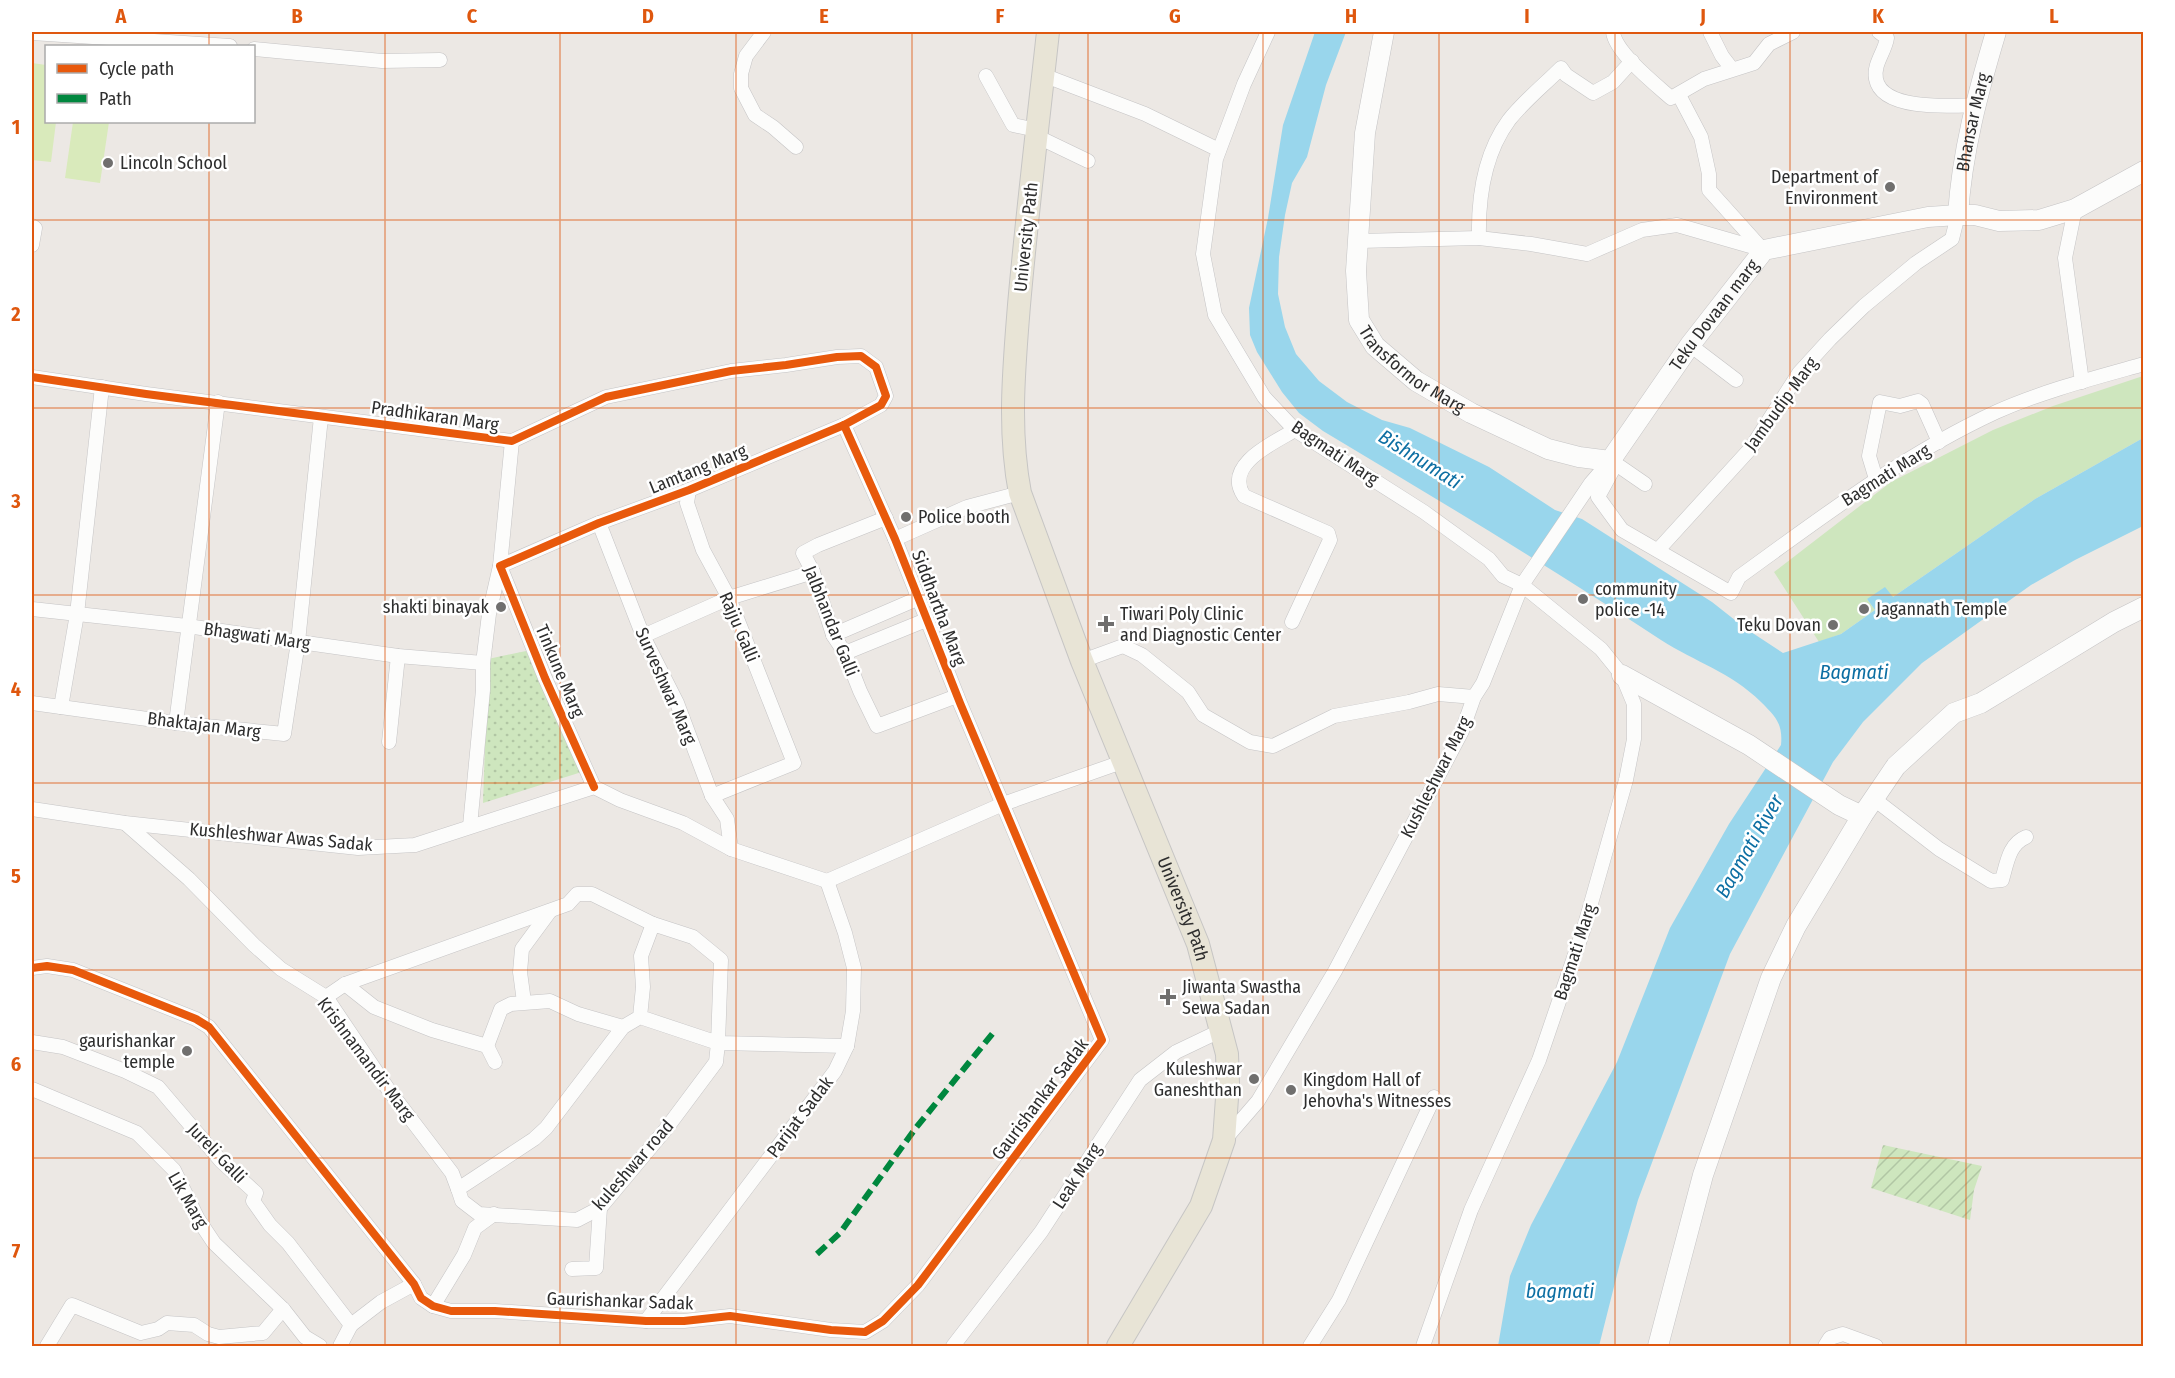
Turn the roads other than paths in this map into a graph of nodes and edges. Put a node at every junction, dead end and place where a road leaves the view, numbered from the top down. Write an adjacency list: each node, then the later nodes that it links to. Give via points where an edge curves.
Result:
1 (764, 32): 22 (street, via 746,56 741,88 755,115)
2 (1048, 32): 17 (main road, University Path)
3 (1268, 32): 23 (street, Bagmati Marg)
4 (1384, 32): 30 (main road, Transformor Marg, via 1365,133)
5 (1613, 32): 15 (street)
6 (1710, 32): 16 (street)
7 (1793, 32): 16 (street, via 1769,44 1754,63)
8 (1880, 32): 20 (street, via 1887,38 1876,80 1883,92 1902,101)
9 (1996, 32): 20 (main road, Bhansar Marg)
10 (32, 33): 11 (street)
11 (206, 38): 12 (street)
12 (227, 45)
13 (255, 49): 14 (street, via 382,61)
14 (440, 60)
15 (1632, 61): 19 (street, via 1671,98); 29 (street, via 1613,82 1593,93 1562,68 1511,118 1497,138 1487,165 1478,207)
16 (1732, 69): 19 (street, via 1704,79)
17 (1043, 75): 21 (main road, University Path); 23 (street, via 1145,114)
18 (986, 76): 21 (street, via 1013,125)
19 (1679, 95): 32 (street, via 1701,137 1709,190)
20 (1975, 105): 27 (main road, Bhansar Marg, via 1959,187)
21 (1037, 133): 24 (street); 50 (main road, University Path, via 1013,386 1013,442)
22 (796, 147)
23 (1219, 150): 43 (street, Bagmati Marg, via 1203,254 1215,315 1264,397)
24 (1088, 161)
25 (2144, 171): 26 (main road, Teku Dovaan marg)
26 (2076, 209): 27 (main road, Teku Dovaan marg, via 2039,219 1999,221); 38 (street, via 2065,258)
27 (1958, 215): 32 (main road, Teku Dovaan marg, via 1928,217); 54 (street, Jambudip Marg, via 1952,239 1916,262 1864,306 1799,373 1751,448)
28 (32, 226): 31 (street)
29 (1479, 238): 30 (street); 32 (street, via 1587,254 1642,230 1677,225)
30 (1359, 242): 46 (main road, Transformor Marg, via 1359,320 1375,346 1416,381 1471,413 1548,449)
31 (32, 244)
32 (1764, 250): 33 (main road, Teku Dovaan marg)
33 (1690, 345): 36 (street); 46 (main road, Teku Dovaan marg)
34 (2144, 364): 38 (street, Bagmati Marg)
35 (32, 377): 39 (street, Pradhikaran Marg)
36 (1737, 380)
37 (880, 382): 42 (street, Lamtang Marg, via 886,396 881,405); 44 (street, Pradhikaran Marg, via 876,367 861,356 732,371 606,397)
38 (2082, 382): 45 (street, Bagmati Marg, via 2006,408)
39 (102, 387): 40 (street, Pradhikaran Marg); 62 (street)
40 (219, 402): 41 (street, Pradhikaran Marg); 65 (street)
41 (321, 417): 44 (street, Pradhikaran Marg); 68 (street)
42 (844, 425): 49 (street, Lamtang Marg); 51 (street, Siddhartha Marg)
43 (1295, 430): 57 (street, Bagmati Marg, via 1424,512 1489,559 1503,576); 64 (street, via 1253,456 1238,477 1238,487 1244,496 1328,533 1330,540)
44 (512, 441): 55 (street, Tinkune Marg)
45 (1939, 441): 47 (street, Bagmati Marg); 47 (street, via 1918,401 1900,406 1880,402 1869,456)
46 (1613, 463): 48 (street); 54 (street, via 1599,501 1622,530); 57 (street, Teku Dovaan marg, via 1592,483)
47 (1876, 479): 54 (street, Bagmati Marg, via 1739,577 1731,593)
48 (1645, 484)
49 (689, 490): 52 (street, Lamtang Marg); 58 (street, Rajju Galli, via 687,503 703,550)
50 (1020, 493): 53 (street, via 967,507); 71 (main road, University Path)
51 (886, 518): 53 (street, Siddhartha Marg); 56 (street, Jalbhandar Galli, via 803,553)
52 (599, 523): 55 (street, Lamtang Marg); 67 (street, Surveshwar Marg)
53 (896, 539): 59 (street, Siddhartha Marg)
54 (1658, 550)
55 (500, 567): 72 (street, Tinkune Marg); 81 (street, Tinkune Marg)
56 (813, 572): 58 (street); 66 (street, Jalbhandar Galli)
57 (1522, 585): 73 (street, Bagmati Marg, via 1601,649); 75 (street)
58 (729, 598): 67 (street); 82 (street, Rajju Galli, via 794,763)
59 (919, 598): 63 (street, Siddhartha Marg); 66 (street)
60 (32, 609): 62 (street, Bhagwati Marg)
61 (2142, 612): 83 (main road, via 1981,703 1954,713 1896,766)
62 (77, 614): 65 (street, Bhagwati Marg); 77 (street)
63 (926, 621): 69 (street); 74 (street, Siddhartha Marg)
64 (1292, 622)
65 (187, 626): 68 (street, Bhagwati Marg); 78 (street)
66 (833, 635): 69 (street, Jalbhandar Galli)
67 (643, 636): 82 (street, Surveshwar Marg, via 677,703)
68 (298, 642): 70 (street, Bhagwati Marg); 78 (street, Bhaktajan Marg, via 284,734)
69 (845, 653): 74 (street, Jalbhandar Galli, via 877,726)
70 (398, 656): 72 (street, Bhagwati Marg); 79 (street)
71 (1082, 661): 75 (street, Kushleshwar Marg, via 1123,646 1142,655 1188,692 1203,715 1250,742 1273,746 1334,716 1438,693); 80 (main road, University Path)
72 (483, 663): 88 (street, Tinkune Marg)
73 (1622, 675): 86 (main road, via 1749,745); 125 (street, Bagmati Marg, via 1634,704 1634,739 1584,928 1539,1060 1471,1210)
74 (957, 696): 84 (street, Siddhartha Marg)
75 (1474, 697): 108 (street, Kushleshwar Marg, via 1462,732 1335,971 1258,1101)
76 (32, 703): 77 (street, Bhaktajan Marg)
77 (61, 707): 78 (street, Bhaktajan Marg)
78 (176, 723)
79 (389, 742)
80 (1122, 762): 84 (street); 100 (main road, University Path, via 1198,944)
81 (594, 787): 88 (street, Kushleshwar Awas Sadak); 90 (street, via 683,823)
82 (712, 796): 90 (street, Surveshwar Marg, via 727,819)
83 (1874, 799): 86 (main road); 89 (street, via 1939,849 1991,881 2002,880 2012,848)
84 (1003, 804): 91 (street); 116 (street, Gaurishankar Sadak, via 1102,1041 918,1285 884,1321 865,1332 730,1316)
85 (32, 809): 87 (street, Kushleshwar Awas Sadak)
86 (1862, 816): 126 (main road, via 1796,926 1771,978 1703,1175)
87 (125, 823): 88 (street, Kushleshwar Awas Sadak, via 358,848 415,845); 96 (street, Krishnamandir Marg, via 281,969)
88 (470, 826)
89 (2026, 837)
90 (731, 849): 91 (street)
91 (827, 881): 104 (street, Parijat Sadak, via 854,968)
92 (550, 911): 93 (street, via 568,904 578,894 592,894); 95 (street); 97 (street, via 522,949)
93 (653, 924): 98 (street, via 641,957 644,987); 102 (street, kuleshwar road, via 693,937 721,960)
94 (32, 968): 113 (street, via 73,970 209,1027)
95 (345, 984): 96 (street); 103 (street, via 374,1007)
96 (326, 998): 109 (street, Krishnamandir Marg, via 452,1173)
97 (524, 1002): 99 (street, via 550,1001 578,1014); 103 (street, via 501,1009)
98 (640, 1017): 99 (street); 102 (street)
99 (623, 1026): 109 (street, via 546,1128)
100 (1222, 1030): 108 (main road, University Path, via 1228,1084); 122 (street, Leak Marg, via 1176,1052 1140,1080 1041,1232)
101 (32, 1042): 117 (street, Jureli Galli, via 63,1047 158,1087 221,1161 256,1193 253,1201 270,1225)
102 (718, 1043): 104 (street); 110 (street, kuleshwar road, via 716,1062)
103 (487, 1046): 105 (street)
104 (847, 1046): 116 (street, Parijat Sadak, via 835,1071)
105 (495, 1062)
106 (32, 1089): 115 (street, Lik Marg, via 137,1133 174,1170 214,1243)
107 (1434, 1097): 124 (street, via 1339,1300)
108 (1224, 1140): 123 (main road, University Path, via 1201,1206)
109 (458, 1189): 111 (street, kuleshwar road, via 462,1201 479,1214)
110 (600, 1208): 111 (street, kuleshwar road, via 578,1220); 112 (street, via 596,1268)
111 (494, 1214): 114 (street, via 475,1228 464,1255)
112 (572, 1269)
113 (414, 1284): 114 (street, via 421,1298); 117 (street)
114 (433, 1306): 116 (street, Gaurishankar Sadak, via 451,1311)
115 (283, 1309): 118 (street, via 263,1333); 120 (street, Lik Marg, via 306,1337)
116 (645, 1321)
117 (351, 1325): 121 (street)
118 (218, 1342): 119 (street, via 194,1325 166,1323 141,1333 72,1305)
119 (47, 1347)
120 (320, 1347)
121 (340, 1347)
122 (953, 1347)
123 (1118, 1347)
124 (1310, 1347)
125 (1423, 1347)
126 (1658, 1347)
127 (1825, 1347): 128 (street, via 1830,1338 1844,1334)
128 (1876, 1347)

